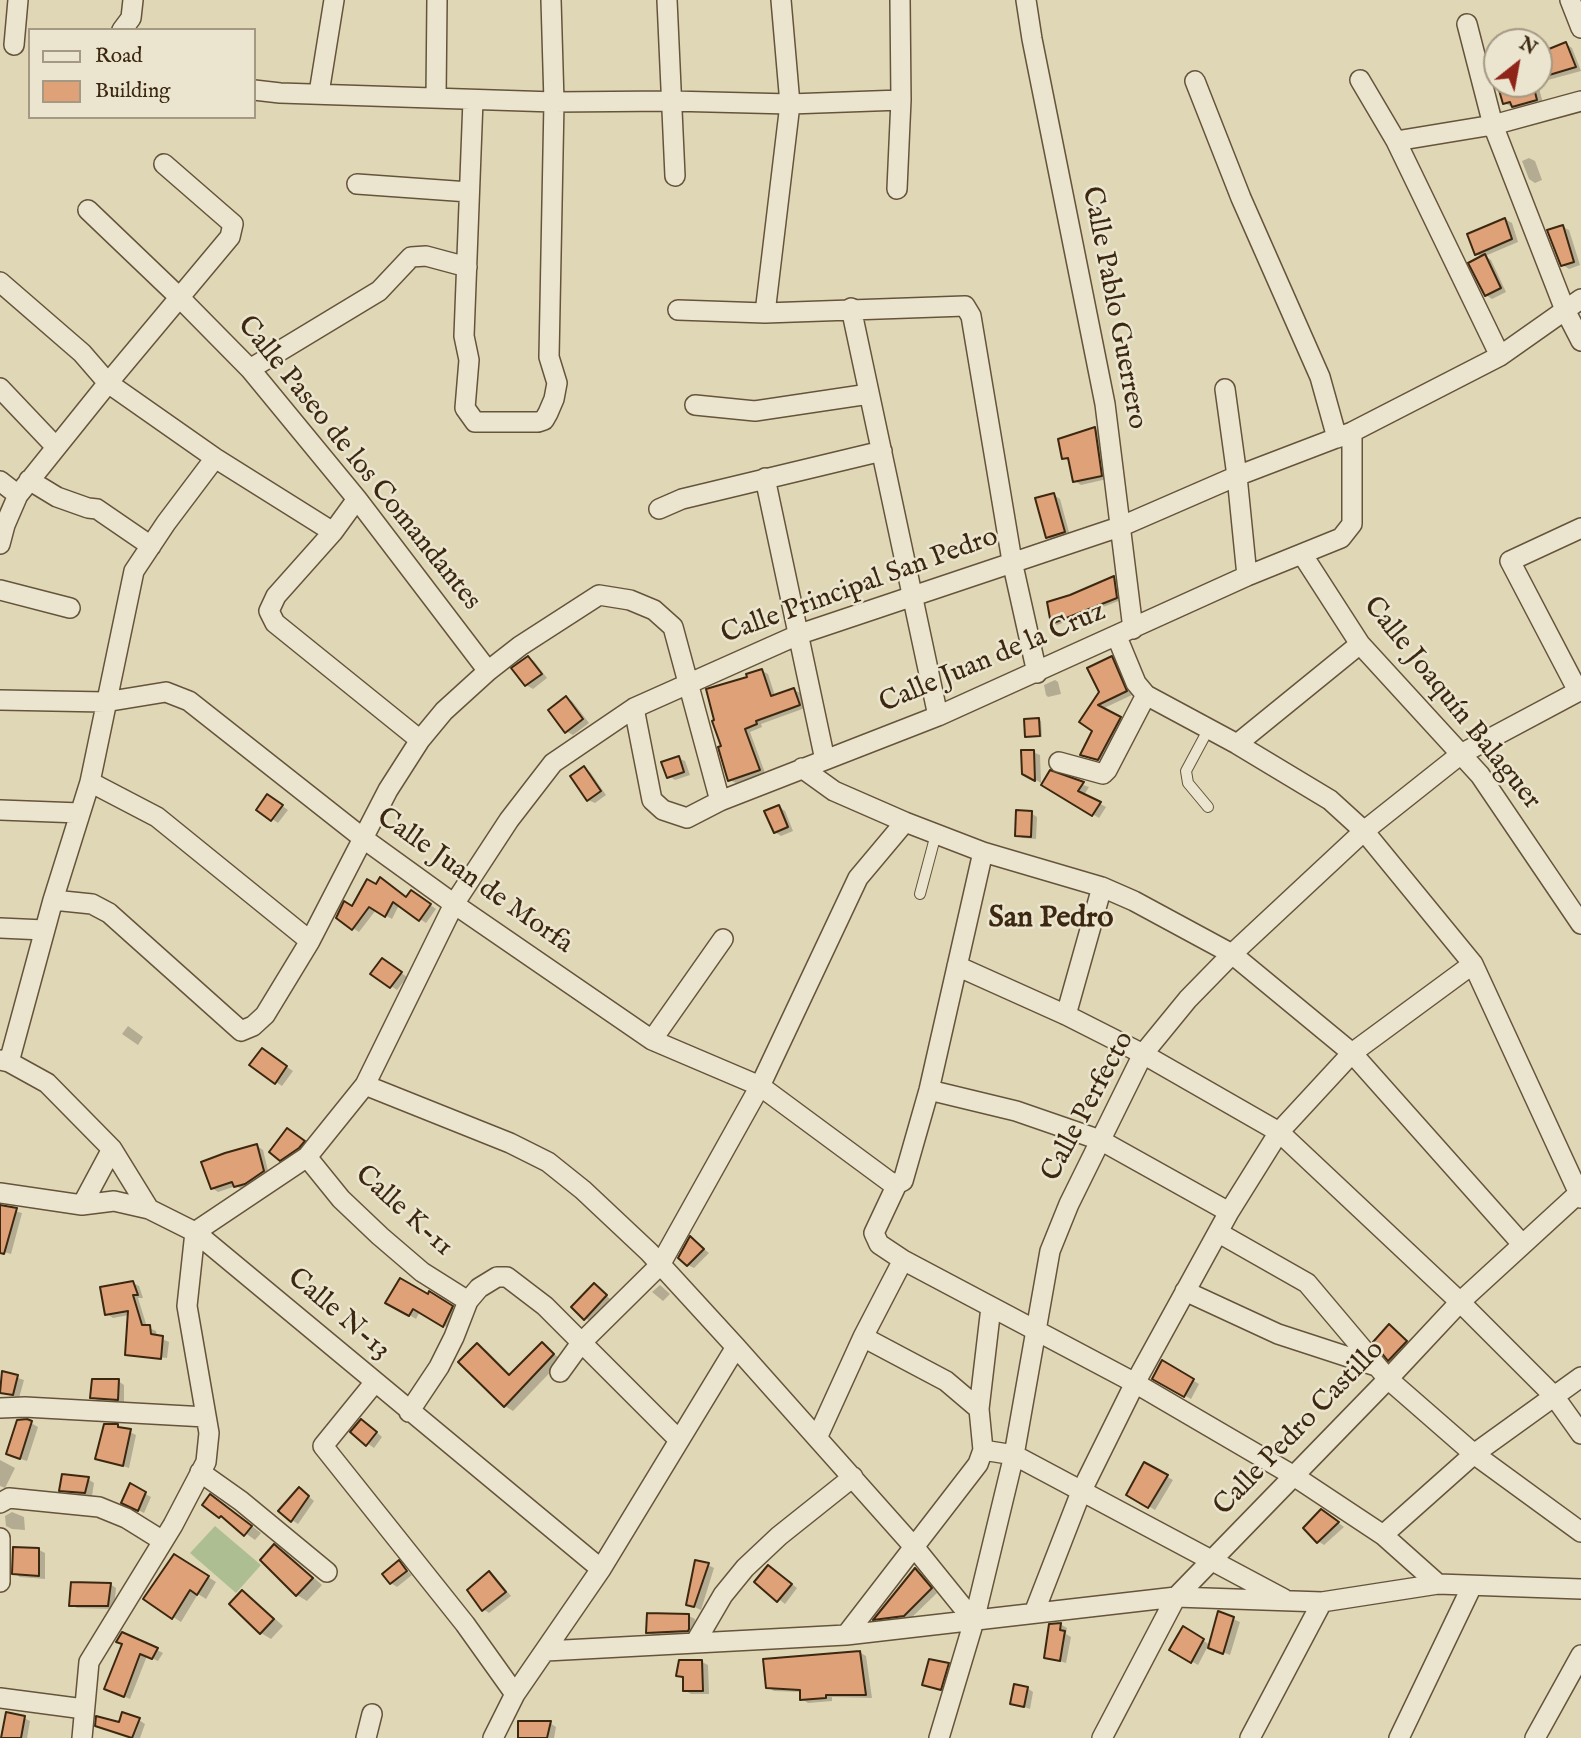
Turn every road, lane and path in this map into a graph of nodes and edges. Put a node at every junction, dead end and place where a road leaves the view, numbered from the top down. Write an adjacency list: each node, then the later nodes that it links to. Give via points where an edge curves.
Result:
1 (18, 0): 12 (street)
2 (334, 0): 16 (street)
3 (437, 0): 17 (street)
4 (551, 0): 22 (street)
5 (667, 0): 20 (street)
6 (781, 0): 23 (street)
7 (900, 0): 19 (street)
8 (1026, 0): 57 (street, Calle Pablo Guerrero, via 1105,404)
9 (1570, 0): 11 (street)
10 (1467, 24): 24 (street)
11 (1581, 28)
12 (15, 45)
13 (1360, 80): 25 (street)
14 (1195, 81): 47 (street, Calle Juan de la Cruz, via 1236,187)
15 (256, 90): 16 (street)
16 (319, 93): 17 (street)
17 (436, 98): 18 (street)
18 (473, 100): 22 (street); 30 (street)
19 (901, 100): 23 (street); 29 (street)
20 (671, 101): 22 (street); 23 (street); 27 (street)
21 (1581, 101): 24 (street)
22 (554, 102): 32 (street, via 549,356 557,383 544,420 475,422 465,408)
23 (790, 104): 38 (street)
24 (1493, 125): 25 (street); 35 (street)
25 (1396, 141): 40 (street)
26 (164, 164): 34 (street, via 233,225 230,237)
27 (675, 176)
28 (357, 184): 30 (street)
29 (897, 189)
30 (469, 192): 32 (street)
31 (88, 211): 34 (street, Calle Paseo de los Comandantes)
32 (467, 267): 41 (street, via 426,256 411,257 379,291)
33 (0, 282): 42 (street, via 82,352)
34 (179, 297): 41 (street, Calle Paseo de los Comandantes); 42 (street)
35 (1573, 304): 39 (street); 40 (street, Calle Principal San Pedro)
36 (851, 308): 38 (street); 45 (street); 63 (street, via 964,306 971,316)
37 (678, 310): 38 (street)
38 (765, 313)
39 (1581, 341)
40 (1500, 356): 47 (street, Calle Principal San Pedro)
41 (250, 369): 55 (street, Calle Paseo de los Comandantes)
42 (108, 383): 48 (street); 50 (street)
43 (0, 388): 48 (street)
44 (1224, 389): 51 (street)
45 (869, 394): 46 (street, via 755,411); 49 (street)
46 (695, 405)
47 (1345, 435): 51 (street, Calle Principal San Pedro); 62 (street, Calle Juan de la Cruz, via 1352,524 1341,538)
48 (55, 447): 54 (street)
49 (882, 451): 52 (street); 66 (street)
50 (215, 458): 59 (street); 61 (street)
51 (1237, 476): 57 (street, Calle Principal San Pedro); 64 (street)
52 (765, 478): 56 (street); 69 (street)
53 (0, 481): 54 (street)
54 (23, 488): 60 (street); 61 (street, via 97,509)
55 (357, 499): 59 (street); 71 (street, Calle Paseo de los Comandantes)
56 (659, 509)
57 (1122, 526): 63 (street, Calle Principal San Pedro); 68 (street, Calle Pablo Guerrero)
58 (1581, 528): 74 (street, via 1510,561)
59 (333, 532): 81 (street, via 276,596 269,611 275,623)
60 (0, 544)
61 (151, 546): 77 (street, via 134,571)
62 (1302, 554): 64 (street, Calle Juan de la Cruz); 70 (street, Calle Joaquín Balaguer)
63 (1012, 561): 66 (street, Calle Principal San Pedro); 72 (street)
64 (1247, 576): 68 (street, Calle Juan de la Cruz)
65 (0, 590): 67 (street)
66 (913, 596): 69 (street, Calle Principal San Pedro); 79 (street)
67 (69, 607)
68 (1125, 633): 72 (street, Calle Juan de la Cruz); 75 (street, Calle Pablo Guerrero, via 1136,683)
69 (800, 634): 73 (street, Calle Principal San Pedro); 84 (street)
70 (1360, 644): 82 (street); 83 (street, Calle Joaquín Balaguer)
71 (488, 670): 73 (street, via 599,595 654,610 673,627); 81 (street)
72 (1037, 673): 79 (street, Calle Juan de la Cruz)
73 (688, 683): 78 (street, Calle Principal San Pedro); 88 (street)
74 (1579, 690): 83 (street, Calle Perfecto)
75 (1146, 695): 80 (street, Calle Pablo Guerrero); 85 (street, via 1103,774)
76 (0, 700): 77 (street, Calle Juan de Morfa)
77 (105, 702): 87 (street); 95 (street, Calle Juan de Morfa, via 166,692 189,701)
78 (635, 708): 88 (street, Calle Juan de la Cruz, via 652,800 663,810 687,818); 100 (street, Calle Principal San Pedro, via 553,763)
79 (938, 716): 84 (street, Calle Juan de la Cruz)
80 (1208, 730): 82 (street, Calle Pablo Guerrero); 89 (lane, via 1186,771 1188,783)
81 (420, 740): 95 (street)
82 (1237, 744): 93 (street, Calle Pablo Guerrero, via 1330,800)
83 (1461, 754): 93 (street, Calle Perfecto); 101 (street, Calle Joaquín Balaguer)
84 (825, 760): 86 (street, Calle Juan de la Cruz)
85 (1059, 762)
86 (802, 768): 88 (street, Calle Juan de la Cruz); 92 (street, via 834,791)
87 (90, 782): 91 (street); 105 (street, via 157,817)
88 (720, 801)
89 (1208, 807)
90 (0, 810): 91 (street)
91 (80, 813): 99 (street)
92 (905, 822): 94 (street); 115 (street, via 858,878)
93 (1364, 831): 106 (street, Calle Perfecto); 107 (street, Calle Pablo Guerrero)
94 (936, 834): 96 (street); 98 (lane)
95 (364, 839): 100 (street, Calle Juan de Morfa); 105 (street)
96 (983, 852): 97 (street); 108 (street)
97 (1102, 887): 106 (street); 109 (street)
98 (920, 894)
99 (53, 900): 103 (street); 105 (street, via 92,904 109,913 241,1031 265,1015)
100 (454, 904): 110 (street, Calle Juan de Morfa); 114 (street, Calle Principal San Pedro)
101 (1581, 924)
102 (0, 928): 103 (street)
103 (44, 930): 113 (street)
104 (723, 939): 110 (street)
105 (310, 941)
106 (1232, 954): 111 (street); 112 (street, Calle Perfecto)
107 (1473, 964): 111 (street); 123 (street, Calle Pablo Guerrero)
108 (957, 966): 109 (street); 116 (street)
109 (1066, 1015): 112 (street)
110 (652, 1040): 115 (street, Calle Juan de Morfa)
111 (1352, 1053): 117 (street); 129 (street)
112 (1143, 1054): 117 (street); 118 (street, Calle Perfecto)
113 (4, 1061): 119 (street, via 47,1083)
114 (365, 1085): 120 (street, Calle Principal San Pedro); 131 (street, via 548,1162 583,1189)
115 (760, 1086): 121 (street, Calle Juan de Morfa, via 890,1182); 131 (street)
116 (929, 1090): 118 (street, via 1016,1111); 121 (street)
117 (1279, 1132): 126 (street); 134 (street)
118 (1100, 1140): 126 (street); 136 (street, Calle Perfecto, via 1050,1251)
119 (112, 1149): 124 (street); 125 (street)
120 (307, 1157): 127 (street, Calle Principal San Pedro); 133 (street, Calle K-11, via 380,1237 422,1272)
121 (900, 1182): 130 (street, via 874,1233 879,1244)
122 (0, 1193): 124 (street, Calle N-13)
123 (1580, 1194): 129 (street, Calle Pedro Castillo)
124 (82, 1205): 125 (street, Calle N-13, via 114,1201)
125 (149, 1209): 127 (street, Calle N-13)
126 (1229, 1212): 128 (street)
127 (195, 1232): 143 (street, Calle N-13); 149 (street, via 187,1306)
128 (1219, 1233): 132 (street); 141 (street, via 1307,1283)
129 (1522, 1244): 134 (street, Calle Pedro Castillo)
130 (903, 1260): 135 (street); 137 (street)
131 (660, 1265): 138 (street); 139 (street)
132 (1185, 1290): 141 (street, via 1278,1334); 144 (street)
133 (468, 1301): 138 (street, via 479,1288 497,1277 507,1277 545,1306); 148 (street, via 439,1367)
134 (1460, 1302): 141 (street, Calle Pedro Castillo); 145 (street)
135 (991, 1307): 136 (street); 147 (street)
136 (1037, 1331): 144 (street); 155 (street, Calle Perfecto)
137 (863, 1337): 147 (street, via 946,1381); 151 (street)
138 (581, 1343): 140 (street); 152 (street)
139 (736, 1347): 151 (street); 152 (street)
140 (560, 1372)
141 (1383, 1373): 154 (street); 157 (street, Calle Pedro Castillo)
142 (1581, 1377): 145 (street)
143 (375, 1382): 148 (street, Calle N-13); 182 (street, via 323,1446)
144 (1135, 1382): 157 (street); 159 (street)
145 (1554, 1396): 150 (street); 154 (street)
146 (0, 1408): 149 (street)
147 (979, 1409): 153 (street)
148 (409, 1412): 167 (street, Calle N-13)
149 (206, 1417): 156 (street, via 209,1433)
150 (1581, 1434)
151 (817, 1438): 158 (street)
152 (679, 1440): 167 (street)
153 (983, 1450): 155 (street); 165 (street, via 978,1464)
154 (1474, 1454): 161 (street); 162 (street)
155 (1014, 1455): 159 (street); 177 (street, Calle Perfecto)
156 (200, 1472): 164 (street); 168 (street)
157 (1294, 1476): 162 (street); 166 (street, Calle Pedro Castillo)
158 (852, 1478): 165 (street); 179 (street, via 745,1568)
159 (1081, 1492): 166 (street); 176 (street)
160 (0, 1503): 164 (street, via 9,1499 99,1507)
161 (1581, 1532)
162 (1383, 1535): 170 (street)
163 (0, 1538): 169 (street)
164 (163, 1541): 184 (street, via 89,1662)
165 (915, 1548): 177 (street); 178 (street)
166 (1211, 1561): 173 (street, Calle Pedro Castillo); 174 (street)
167 (601, 1569): 180 (street)
168 (327, 1572)
169 (0, 1582)
170 (1438, 1584): 171 (street); 175 (street)
171 (1472, 1586): 172 (street); 192 (street)
172 (1581, 1589)
173 (1176, 1597): 174 (street); 176 (street); 190 (street, Calle Pedro Castillo)
174 (1288, 1601): 175 (street)
175 (1322, 1602): 191 (street)
176 (1034, 1614): 177 (street)
177 (974, 1621): 178 (street); 189 (street, Calle Perfecto)
178 (846, 1635): 179 (street)
179 (695, 1643): 180 (street)
180 (546, 1651): 182 (street)
181 (1581, 1655): 193 (street)
182 (515, 1693): 188 (street)
183 (0, 1698): 184 (street)
184 (84, 1709): 186 (street)
185 (372, 1714): 187 (street)
186 (82, 1738)
187 (366, 1738)
188 (493, 1738)
189 (939, 1738)
190 (1102, 1738)
191 (1250, 1738)
192 (1399, 1738)
193 (1535, 1738)

